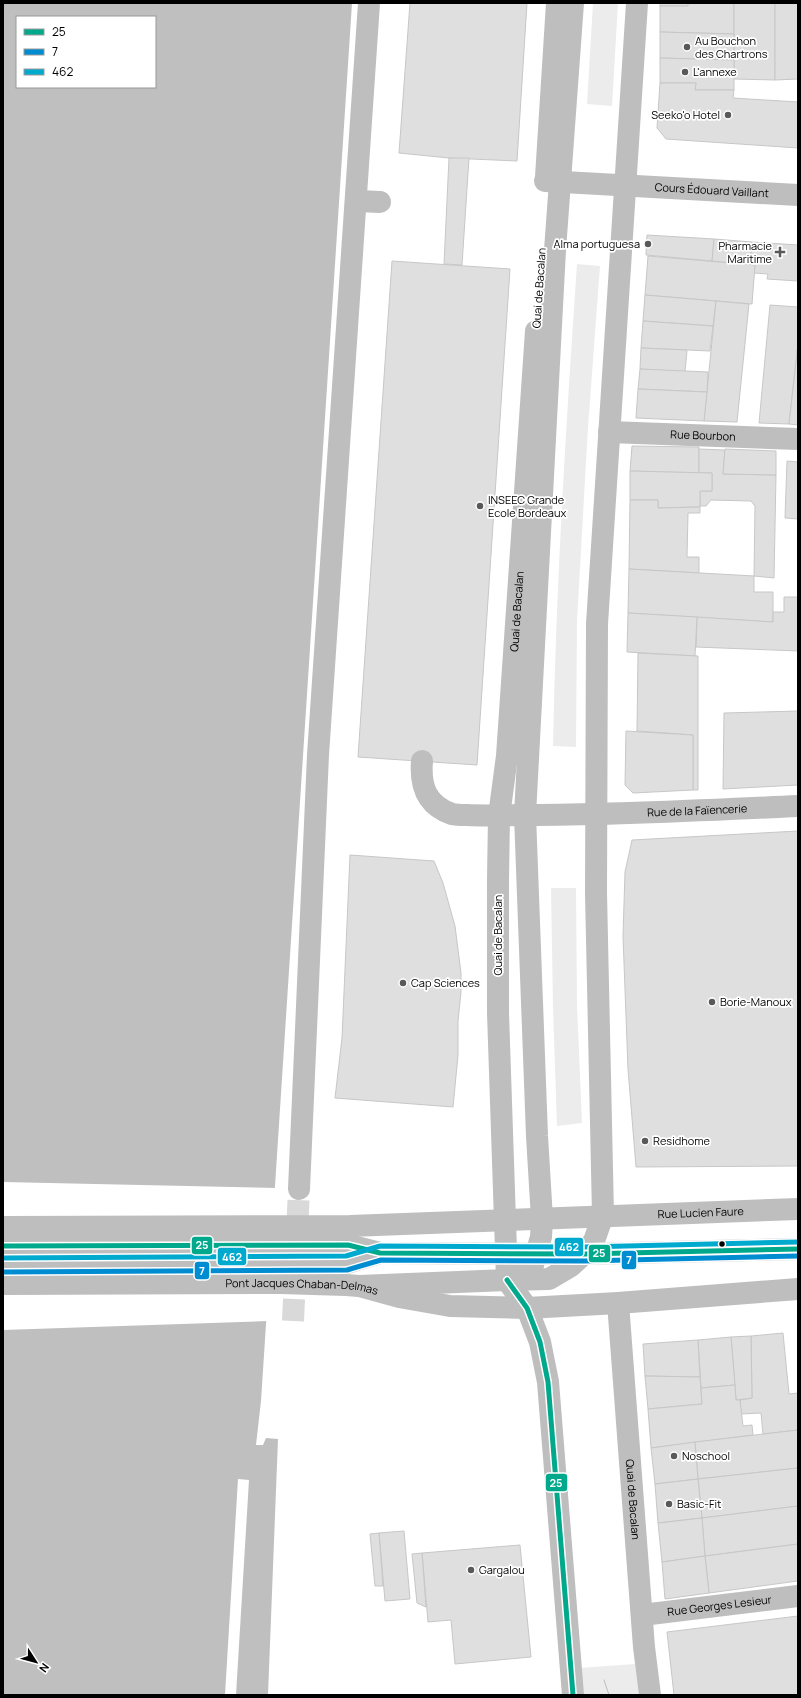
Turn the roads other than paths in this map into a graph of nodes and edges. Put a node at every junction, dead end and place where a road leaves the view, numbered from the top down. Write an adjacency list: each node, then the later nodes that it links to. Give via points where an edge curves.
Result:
1 (369, 3): 8 (main road)
2 (557, 3): 5 (main road, Quai de Bacalan)
3 (573, 3): 5 (main road, Quai de Bacalan)
4 (638, 3): 6 (main road)
5 (553, 182): 6 (main road, Cours Édouard Vaillant); 15 (main road, Quai de Bacalan); 16 (main road, Quai de Bacalan, via 507,756)
6 (625, 186): 7 (main road, Cours Édouard Vaillant); 10 (main road)
7 (798, 195)
8 (357, 201): 9 (main road); 17 (main road, via 318,755)
9 (380, 202)
10 (609, 432): 11 (main road, Rue Bourbon); 14 (main road, via 597,624)
11 (798, 439)
12 (422, 761): 16 (main road, Rue de la Faïencerie, via 420,778 423,790 440,808 452,814)
13 (798, 806): 14 (main road, Rue de la Faïencerie)
14 (596, 814): 15 (main road, Rue de la Faïencerie); 19 (main road, via 599,1111)
15 (525, 815): 16 (main road, Rue de la Faïencerie); 20 (main road, Quai de Bacalan)
16 (499, 816): 21 (main road, Quai de Bacalan, via 498,1013)
17 (299, 1189)
18 (798, 1209): 19 (main road, Rue Lucien Faure)
19 (603, 1215): 20 (main road, Rue Lucien Faure); 28 (main road, via 594,1241)
20 (542, 1219): 21 (main road, Pont Jacques Chaban-Delmas); 27 (main road, Quai de Bacalan)
21 (505, 1221): 25 (main road, Quai de Bacalan); 26 (main road, Pont Jacques Chaban-Delmas)
22 (3, 1227): 26 (main road, Pont Jacques Chaban-Delmas)
23 (3, 1246): 26 (main road)
24 (798, 1249): 28 (main road)
25 (506, 1253): 26 (main road, via 380,1253 348,1245); 27 (main road); 30 (main road, Quai de Bacalan)
26 (282, 1254): 29 (main road); 31 (main road, Pont Jacques Chaban-Delmas); 32 (main road, Pont Jacques Chaban-Delmas)
27 (537, 1254): 28 (main road); 30 (main road, via 533,1265 525,1272)
28 (584, 1254): 30 (main road, via 571,1266 549,1279)
29 (3, 1265)
30 (507, 1280): 32 (main road); 35 (main road)
31 (3, 1284)
32 (359, 1286): 35 (main road, Pont Jacques Chaban-Delmas, via 437,1304)
33 (798, 1289): 34 (main road)
34 (618, 1303): 35 (main road, Pont Jacques Chaban-Delmas); 37 (main road, Quai de Bacalan)
35 (527, 1308): 38 (main road, via 540,1342 548,1382)
36 (798, 1596): 37 (main road, Rue Georges Lesieur)
37 (642, 1615): 39 (main road, Quai de Bacalan)
38 (573, 1695)
39 (650, 1695)

